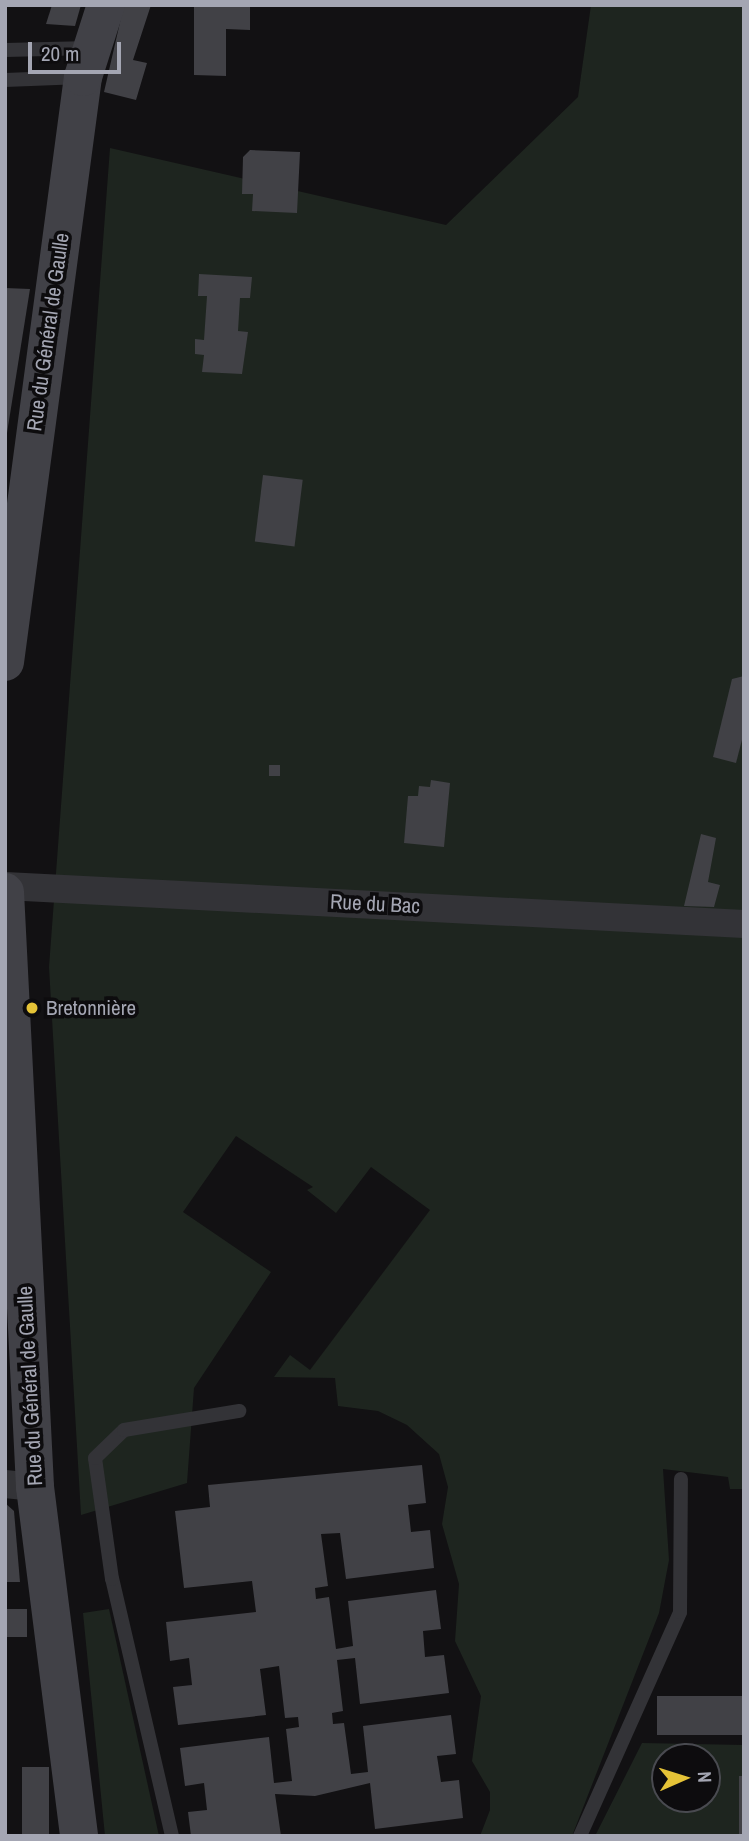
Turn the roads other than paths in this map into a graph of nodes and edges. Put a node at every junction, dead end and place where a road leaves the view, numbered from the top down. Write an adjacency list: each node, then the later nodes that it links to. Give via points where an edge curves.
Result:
1 (106, 5): 3 (main road, Rue du Général de Gaulle)
2 (5, 50): 3 (lane)
3 (88, 63): 4 (lane); 5 (main road, Rue du Général de Gaulle)
4 (5, 80)
5 (11, 558): 6 (main road, Rue du Général de Gaulle)
6 (5, 662)
7 (5, 886): 9 (street, Rue du Bac)
8 (5, 892): 12 (main road, Rue du Général de Gaulle)
9 (744, 924)
10 (239, 1410): 14 (lane, via 124,1430 95,1458 113,1579)
11 (681, 1479): 15 (lane, via 680,1612)
12 (20, 1486): 13 (main road, Rue du Général de Gaulle)
13 (79, 1836)
14 (172, 1836)
15 (580, 1836)

